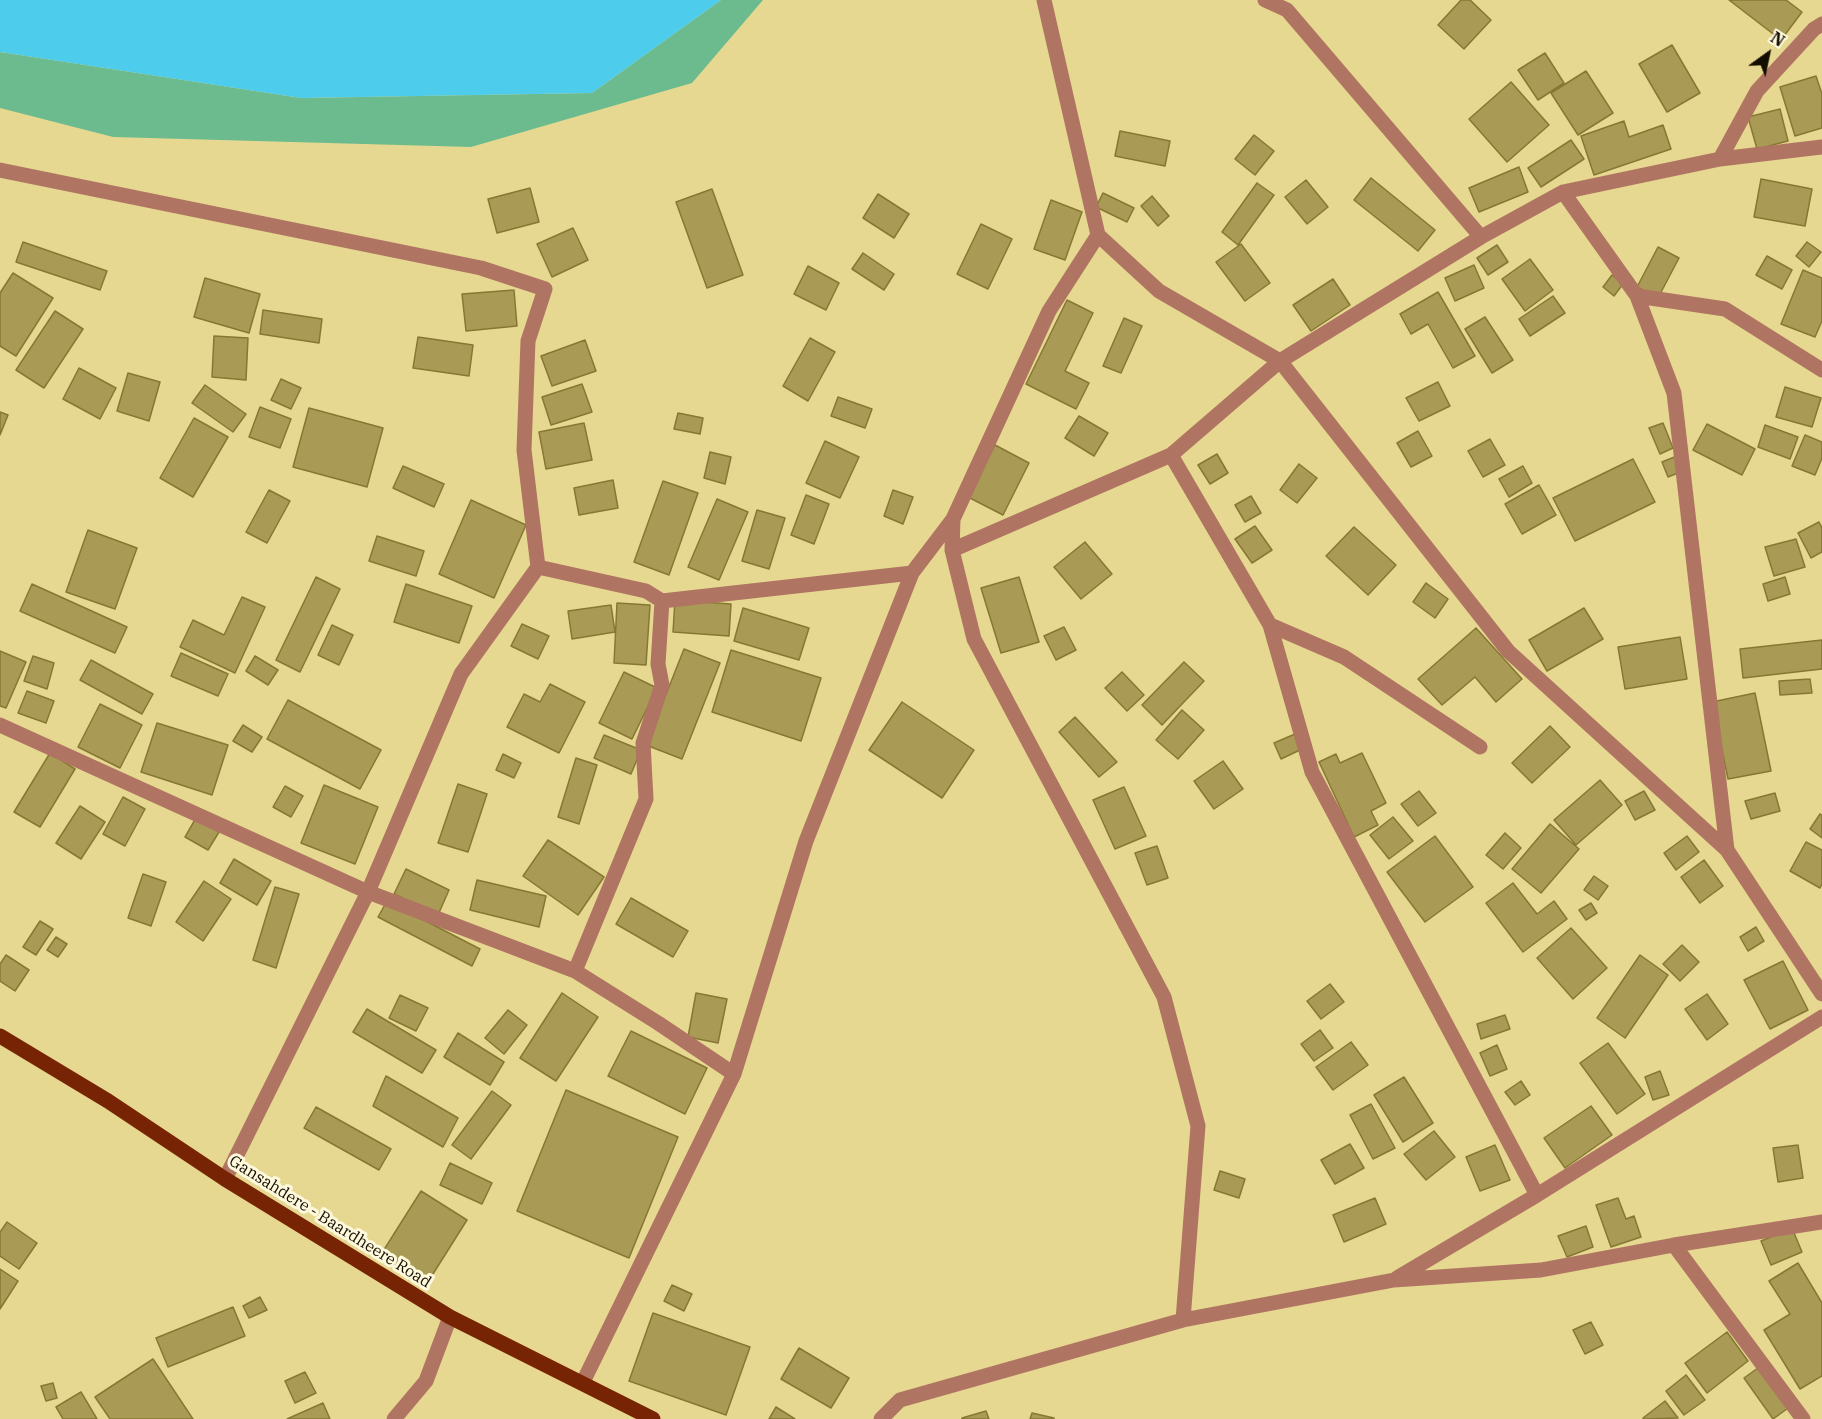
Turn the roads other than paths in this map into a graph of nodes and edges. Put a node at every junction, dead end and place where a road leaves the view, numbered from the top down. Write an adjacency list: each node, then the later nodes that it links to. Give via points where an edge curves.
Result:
1 (1044, 0): 8 (street)
2 (1265, 0): 9 (street, via 1287,9)
3 (1822, 24): 5 (street, via 1757,91)
4 (1822, 147): 5 (street)
5 (1720, 159): 7 (street)
6 (0, 170): 16 (street, via 481,268 545,289 528,341 524,450)
7 (1563, 192): 9 (street); 10 (street)
8 (1098, 234): 11 (street, via 1159,291); 14 (street, via 1049,310)
9 (1481, 237): 11 (street)
10 (1637, 296): 12 (street, via 1725,309); 22 (street, via 1674,393)
11 (1280, 360): 13 (street); 22 (street, via 1508,651)
12 (1822, 370)
13 (1171, 455): 15 (street); 19 (street)
14 (953, 519): 15 (street); 17 (street)
15 (952, 550): 35 (street, via 974,639 1164,997 1198,1126)
16 (538, 567): 18 (street, via 646,591); 23 (street, via 461,674)
17 (912, 573): 18 (street); 28 (street, via 806,841)
18 (662, 601): 24 (street, via 658,664 662,685 643,743 646,799)
19 (1270, 625): 21 (street, via 1344,657); 30 (street, via 1312,772)
20 (0, 725): 23 (street)
21 (1480, 747)
22 (1727, 850): 25 (street)
23 (368, 892): 24 (street); 29 (street)
24 (575, 971): 28 (street)
25 (1822, 994)
26 (1822, 1017): 30 (street)
27 (0, 1036): 29 (main road, Gansahdere - Baardheere Road, via 108,1101)
28 (734, 1074): 36 (street)
29 (225, 1179): 34 (main road, Gansahdere - Baardheere Road)
30 (1537, 1196): 33 (street)
31 (1822, 1222): 32 (street)
32 (1674, 1245): 33 (street, via 1541,1270); 40 (street)
33 (1394, 1280): 35 (street)
34 (450, 1317): 36 (main road, Gansahdere - Baardheere Road); 37 (street, via 426,1382)
35 (1183, 1320): 39 (street, via 900,1400)
36 (583, 1383): 38 (main road, Gansahdere - Baardheere Road)
37 (394, 1419)
38 (653, 1419)
39 (881, 1419)
40 (1803, 1419)

